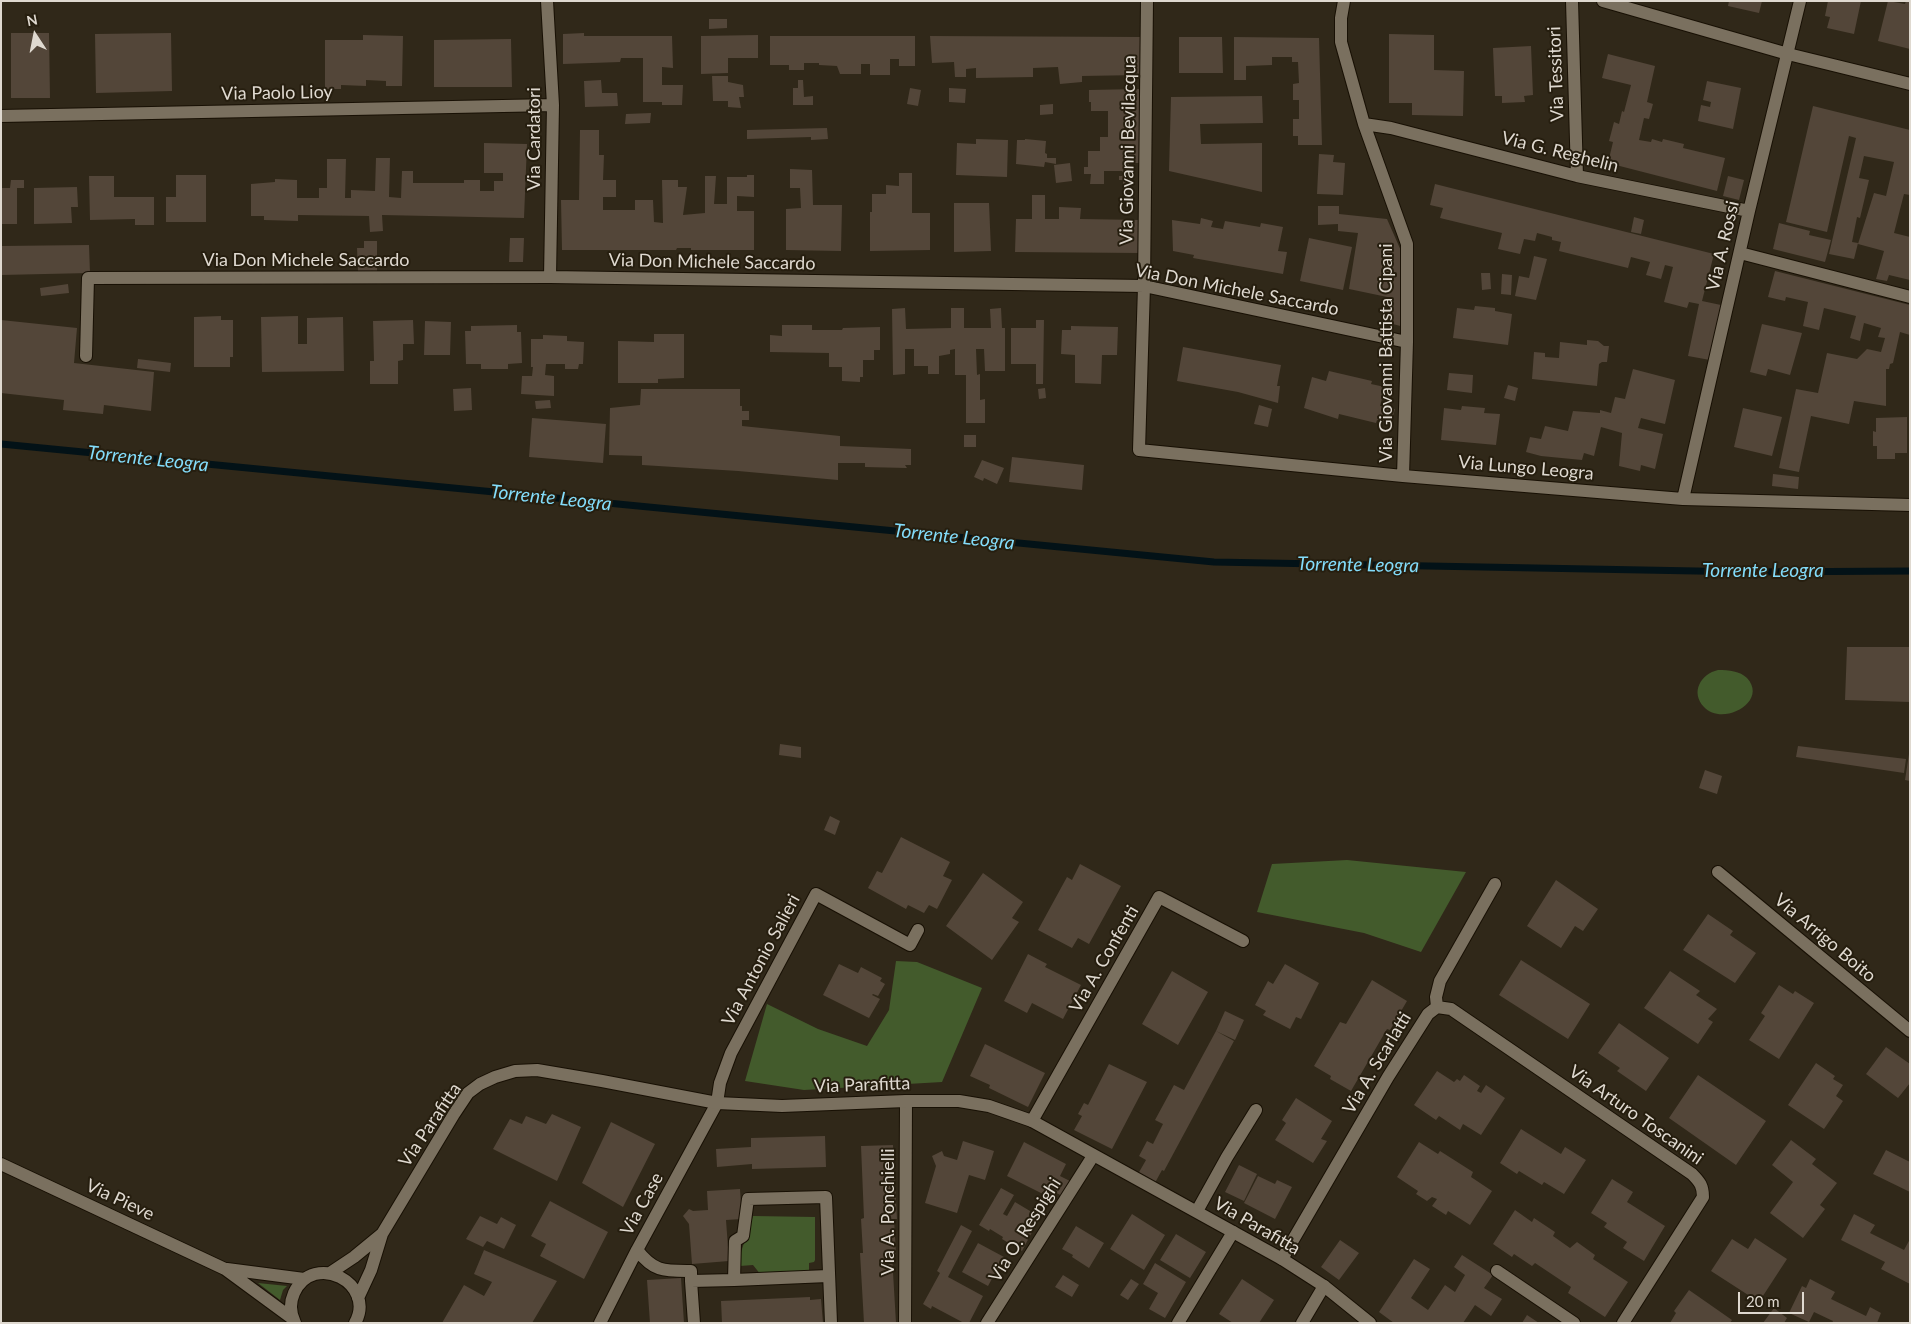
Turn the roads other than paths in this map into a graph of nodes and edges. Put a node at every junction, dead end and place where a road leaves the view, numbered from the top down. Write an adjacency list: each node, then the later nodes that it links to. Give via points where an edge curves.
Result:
1 (547, 1): 9 (street, Via Cardatori)
2 (1147, 1): 16 (street, Via Giovanni Bevilacqua)
3 (1344, 1): 11 (street, Via Giovanni Battista Cipani, via 1341,42)
4 (1572, 1): 12 (street, Via Tessitori)
5 (1603, 1): 7 (street)
6 (1800, 1): 7 (street, Via A. Rossi)
7 (1788, 54): 8 (street); 13 (street, Via A. Rossi)
8 (1910, 84)
9 (553, 105): 10 (street, Via Paolo Lioy); 15 (street, Via Cardatori)
10 (1, 116)
11 (1364, 124): 12 (street, Via G. Reghelin, via 1392,128); 18 (street, Via Giovanni Battista Cipani, via 1407,244)
12 (1577, 176): 13 (street, Via G. Reghelin)
13 (1748, 211): 14 (street, Via A. Rossi)
14 (1740, 253): 17 (street); 22 (street, Via A. Rossi)
15 (550, 277): 16 (street, Via Don Michele Saccardo); 19 (street, Via Don Michele Saccardo, via 88,278)
16 (1144, 286): 18 (street, Via Don Michele Saccardo); 20 (street, Via Giovanni Bevilacqua)
17 (1910, 297)
18 (1407, 342): 21 (street, Via Giovanni Battista Cipani)
19 (86, 356)
20 (1140, 450): 21 (street, Via Lungo Leogra)
21 (1403, 476): 22 (street, Via Lungo Leogra)
22 (1683, 499): 23 (street, Via Lungo Leogra)
23 (1910, 505)
24 (1718, 872): 29 (street, Via Arrigo Boito)
25 (1495, 884): 28 (street, Via A. Scarlatti, via 1440,981)
26 (918, 930): 31 (street, Via Antonio Salieri, via 910,945 816,894 731,1053)
27 (1243, 941): 33 (street, Via A. Confenti, via 1159,897)
28 (1437, 1007): 40 (street, Via A. Scarlatti, via 1428,1014 1388,1077); 61 (street, Via Arturo Toscanini, via 1451,1009 1700,1182 1703,1197)
29 (1910, 1031)
30 (906, 1101): 31 (street, Via Parafitta, via 782,1106); 33 (street, Via Parafitta, via 958,1101 989,1106); 55 (street, Via A. Ponchielli)
31 (716, 1103): 38 (street, Via Parafitta, via 537,1070 515,1071 495,1077 468,1093); 39 (street, Via Case)
32 (1256, 1110): 36 (street)
33 (1032, 1121): 34 (street, Via Parafitta)
34 (1093, 1156): 36 (street, Via Parafitta); 56 (street, Via O. Respighi)
35 (1, 1164): 41 (street, Via Pieve)
36 (1197, 1211): 37 (street, Via Parafitta)
37 (1233, 1232): 40 (street, Via Parafitta); 57 (street)
38 (382, 1234): 43 (street, Via Parafitta); 49 (street, Via Parafitta)
39 (637, 1250): 47 (street, via 655,1268 691,1271); 52 (street, Via Case)
40 (1282, 1259): 48 (street, Via Parafitta)
41 (225, 1269): 45 (street, Via Pieve); 50 (street, Via Pieve)
42 (1497, 1271): 60 (street)
43 (330, 1273): 45 (street); 49 (street, via 348,1281)
44 (828, 1276): 46 (street); 46 (street, via 826,1196 748,1199 743,1236 735,1241); 54 (street)
45 (304, 1279): 50 (street, via 292,1297)
46 (734, 1280): 47 (street)
47 (691, 1281): 53 (street)
48 (1324, 1286): 58 (street); 59 (street, Via Parafitta)
49 (358, 1298): 51 (street, Via Parafitta)
50 (294, 1321)
51 (355, 1323)
52 (600, 1323)
53 (694, 1323)
54 (831, 1323)
55 (905, 1323)
56 (987, 1323)
57 (1178, 1323)
58 (1302, 1323)
59 (1370, 1323)
60 (1574, 1323)
61 (1623, 1323)

